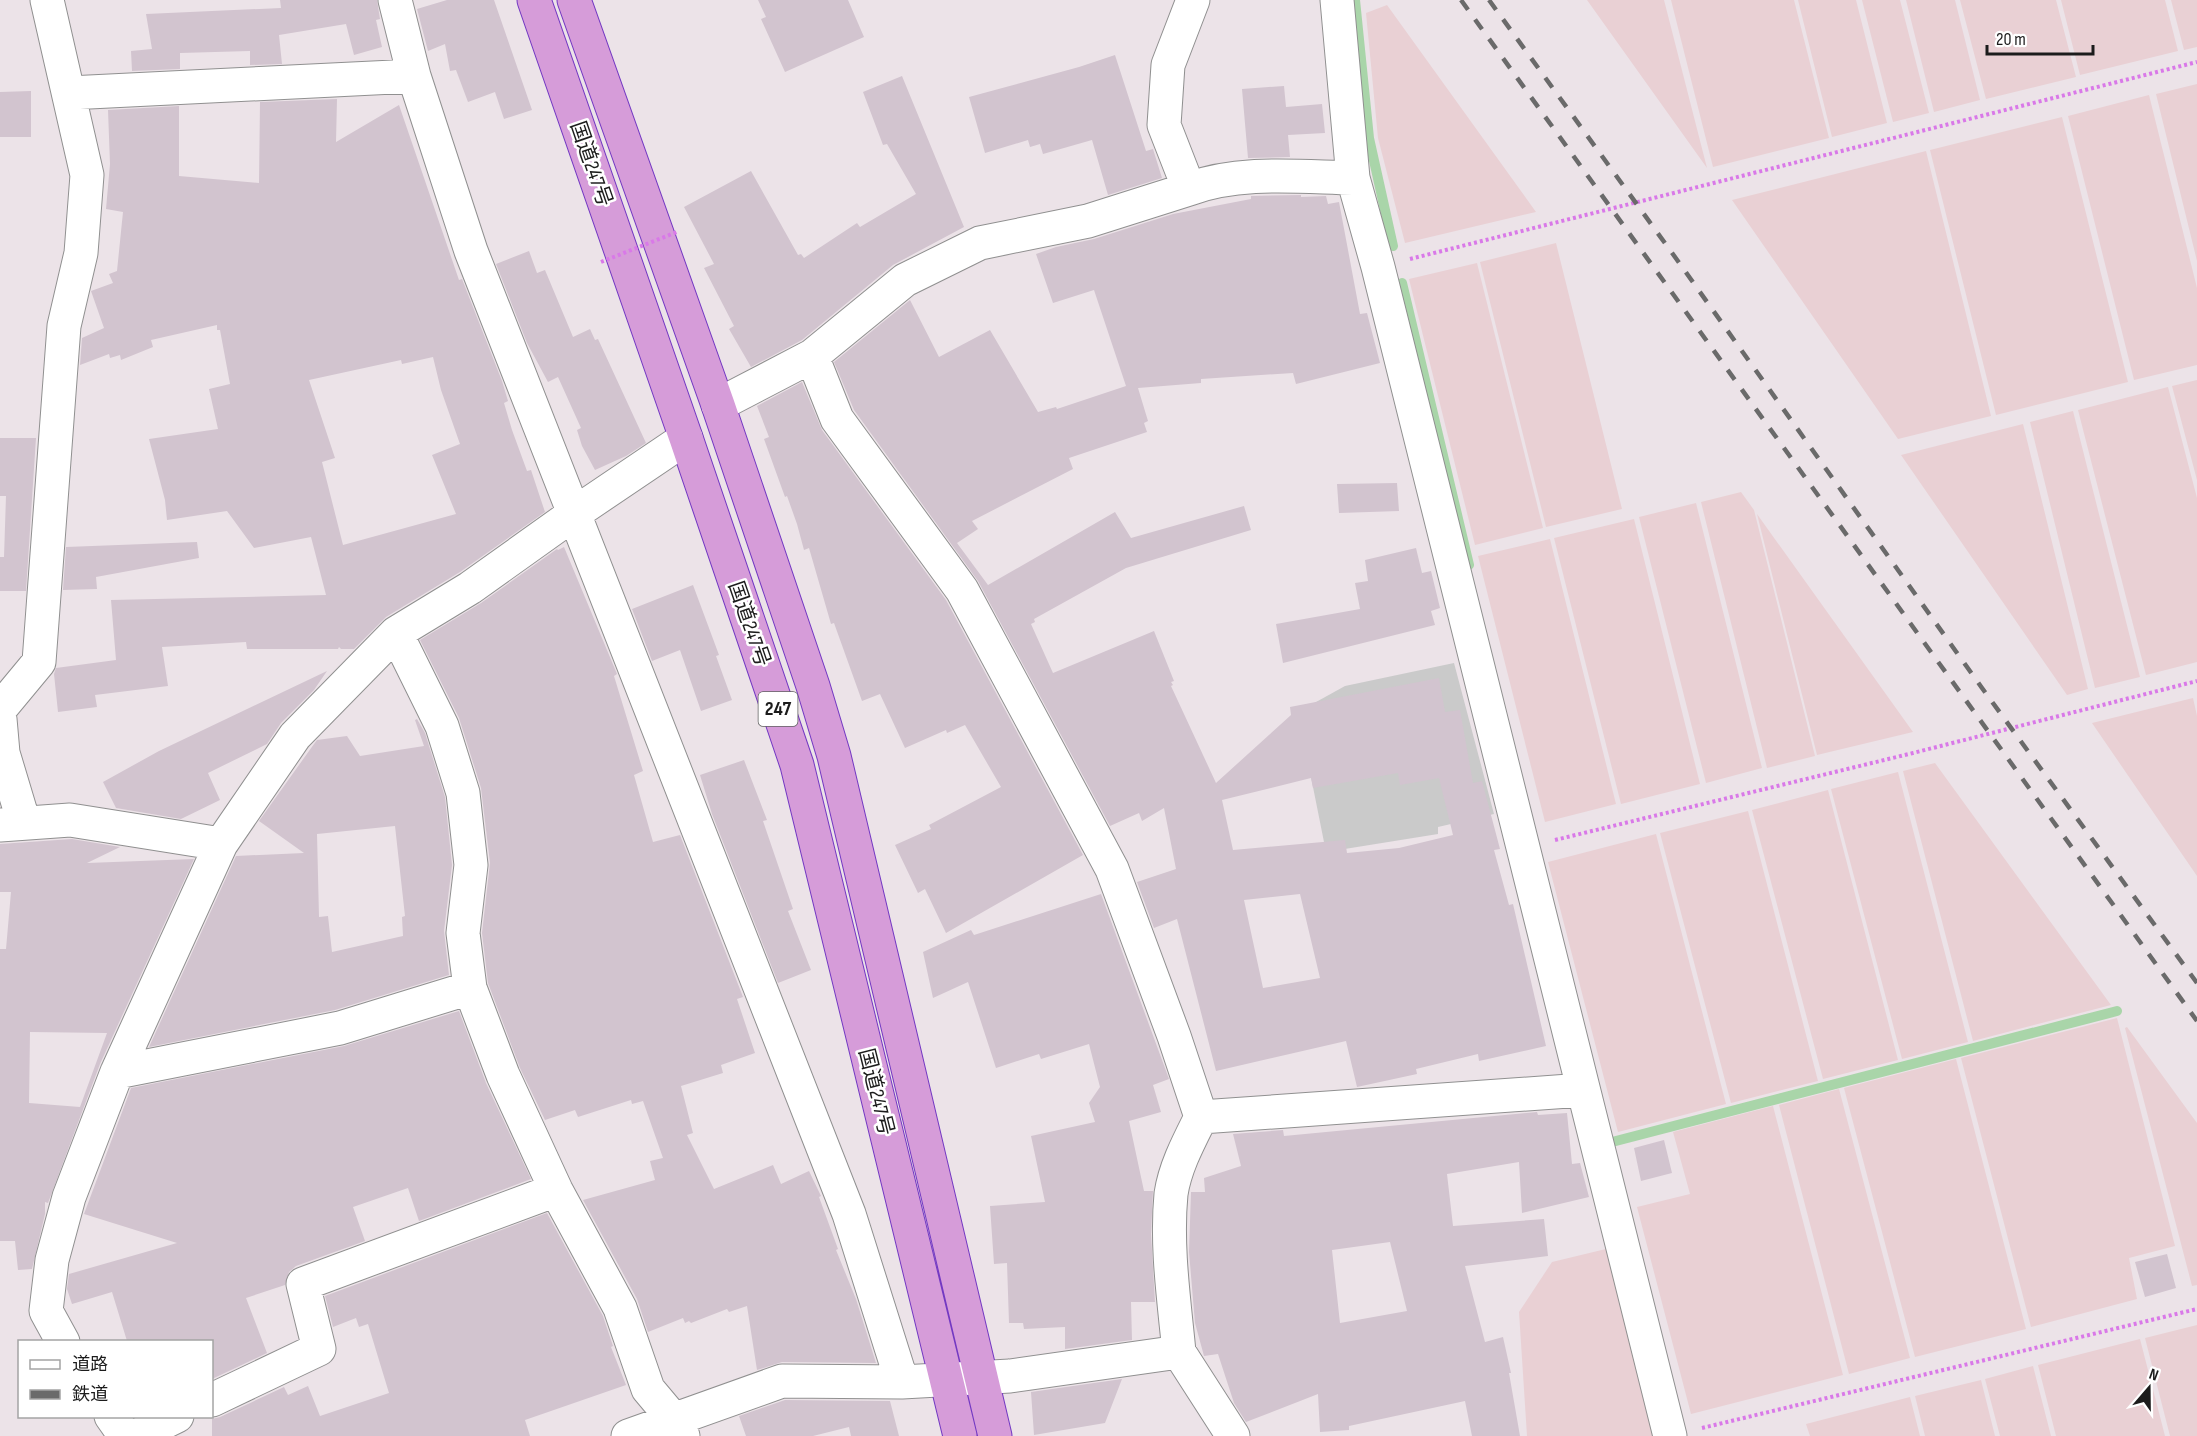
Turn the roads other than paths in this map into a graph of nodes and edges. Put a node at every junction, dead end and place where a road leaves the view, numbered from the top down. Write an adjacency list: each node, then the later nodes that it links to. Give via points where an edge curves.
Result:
1 (47, 0): 8 (street)
2 (395, 0): 7 (street)
3 (534, 0): 13 (highway, 国道247号 / 247)
4 (574, 0): 12 (highway, 国道247号 / 247)
5 (1193, 0): 10 (street, via 1168,65 1164,125)
6 (1337, 0): 9 (street)
7 (414, 76): 8 (street); 14 (street, via 471,250)
8 (69, 93): 16 (street, via 87,174 81,253 64,326 39,662)
9 (1353, 178): 10 (street, via 1250,177); 22 (street)
10 (1189, 189): 11 (street, via 1088,221 980,243 905,280)
11 (812, 356): 12 (street); 23 (street, via 837,419 962,590 1112,869)
12 (718, 405): 27 (highway, 国道247号 / 247, via 834,756)
13 (686, 438): 14 (street); 28 (highway, 国道247号 / 247, via 796,765)
14 (575, 513): 15 (street, via 470,588); 29 (street, via 849,1214)
15 (396, 633): 19 (street, via 295,736); 20 (street, via 442,726 463,793 471,865 464,933)
16 (0, 709)
17 (0, 719): 18 (street)
18 (12, 824): 19 (street, via 70,820)
19 (221, 844): 21 (street)
20 (470, 988): 21 (street, via 340,1028); 24 (street, via 503,1075)
21 (117, 1072): 25 (street, via 69,1197 52,1260 46,1311)
22 (1583, 1090): 23 (street); 40 (street)
23 (1201, 1117): 26 (street, via 1182,1154 1172,1193 1170,1263)
24 (556, 1190): 30 (street, via 303,1284 319,1349); 33 (street, via 620,1308 648,1389)
25 (62, 1340)
26 (1179, 1352): 27 (street); 39 (street)
27 (981, 1377): 28 (street); 38 (highway, 国道247号 / 247)
28 (946, 1379): 29 (street); 37 (highway, 国道247号 / 247)
29 (902, 1382): 33 (street, via 782,1381)
30 (213, 1400)
31 (112, 1418): 34 (street)
32 (173, 1418): 35 (street)
33 (679, 1428): 36 (street)
34 (125, 1436)
35 (136, 1436)
36 (628, 1436)
37 (960, 1436)
38 (995, 1436)
39 (1233, 1436)
40 (1670, 1436)

